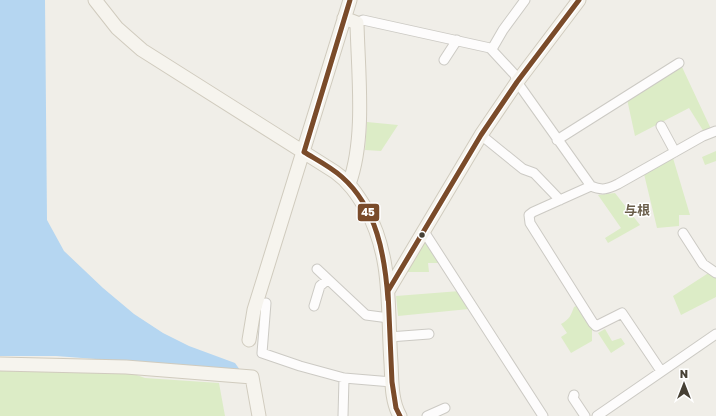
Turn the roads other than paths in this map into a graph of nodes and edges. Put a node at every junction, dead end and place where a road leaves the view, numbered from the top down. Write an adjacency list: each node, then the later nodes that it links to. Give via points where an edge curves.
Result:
1 (95, 0): 16 (street, via 117,28 149,55)
2 (350, 0): 5 (street)
3 (525, 0): 8 (street)
4 (579, 0): 11 (street)
5 (344, 18): 6 (street); 16 (street)
6 (358, 23): 7 (street, via 363,20); 18 (street, via 359,134 356,164)
7 (457, 40): 8 (street); 9 (street)
8 (492, 49): 11 (street, via 515,74)
9 (444, 60)
10 (679, 63): 15 (street)
11 (517, 82): 14 (street); 15 (street)
12 (661, 126): 17 (street)
13 (716, 131): 17 (street)
14 (481, 135): 20 (street, via 523,168 534,173); 21 (street)
15 (557, 140): 19 (street)
16 (304, 152): 18 (street, via 339,174); 35 (street, via 254,310)
17 (675, 152): 19 (street, via 604,190)
18 (349, 184): 24 (street, via 360,198 373,224)
19 (591, 186): 20 (street)
20 (560, 200): 37 (street, via 533,212 529,216 530,223 593,323 596,326 622,313)
21 (423, 230): 23 (street); 46 (street)
22 (683, 233): 26 (street, via 703,264)
23 (412, 250): 24 (street, via 402,256); 28 (street)
24 (385, 258): 28 (street)
25 (317, 268): 27 (street, via 326,275)
26 (716, 273)
27 (327, 280): 30 (street, via 320,286); 31 (street, via 366,315)
28 (388, 291): 31 (street)
29 (266, 303): 38 (street, via 262,353)
30 (314, 306)
31 (389, 318): 34 (street)
32 (429, 334): 34 (street)
33 (716, 334): 37 (street)
34 (389, 337): 39 (street)
35 (249, 340)
36 (0, 364): 42 (street, via 126,367 252,377)
37 (661, 371): 48 (street)
38 (344, 378): 39 (street); 43 (street)
39 (392, 382): 44 (street, via 396,408)
40 (574, 395): 47 (street, via 573,398)
41 (445, 408): 45 (street)
42 (259, 416)
43 (343, 416)
44 (400, 416)
45 (427, 416)
46 (543, 416)
47 (585, 416)
48 (597, 416)

